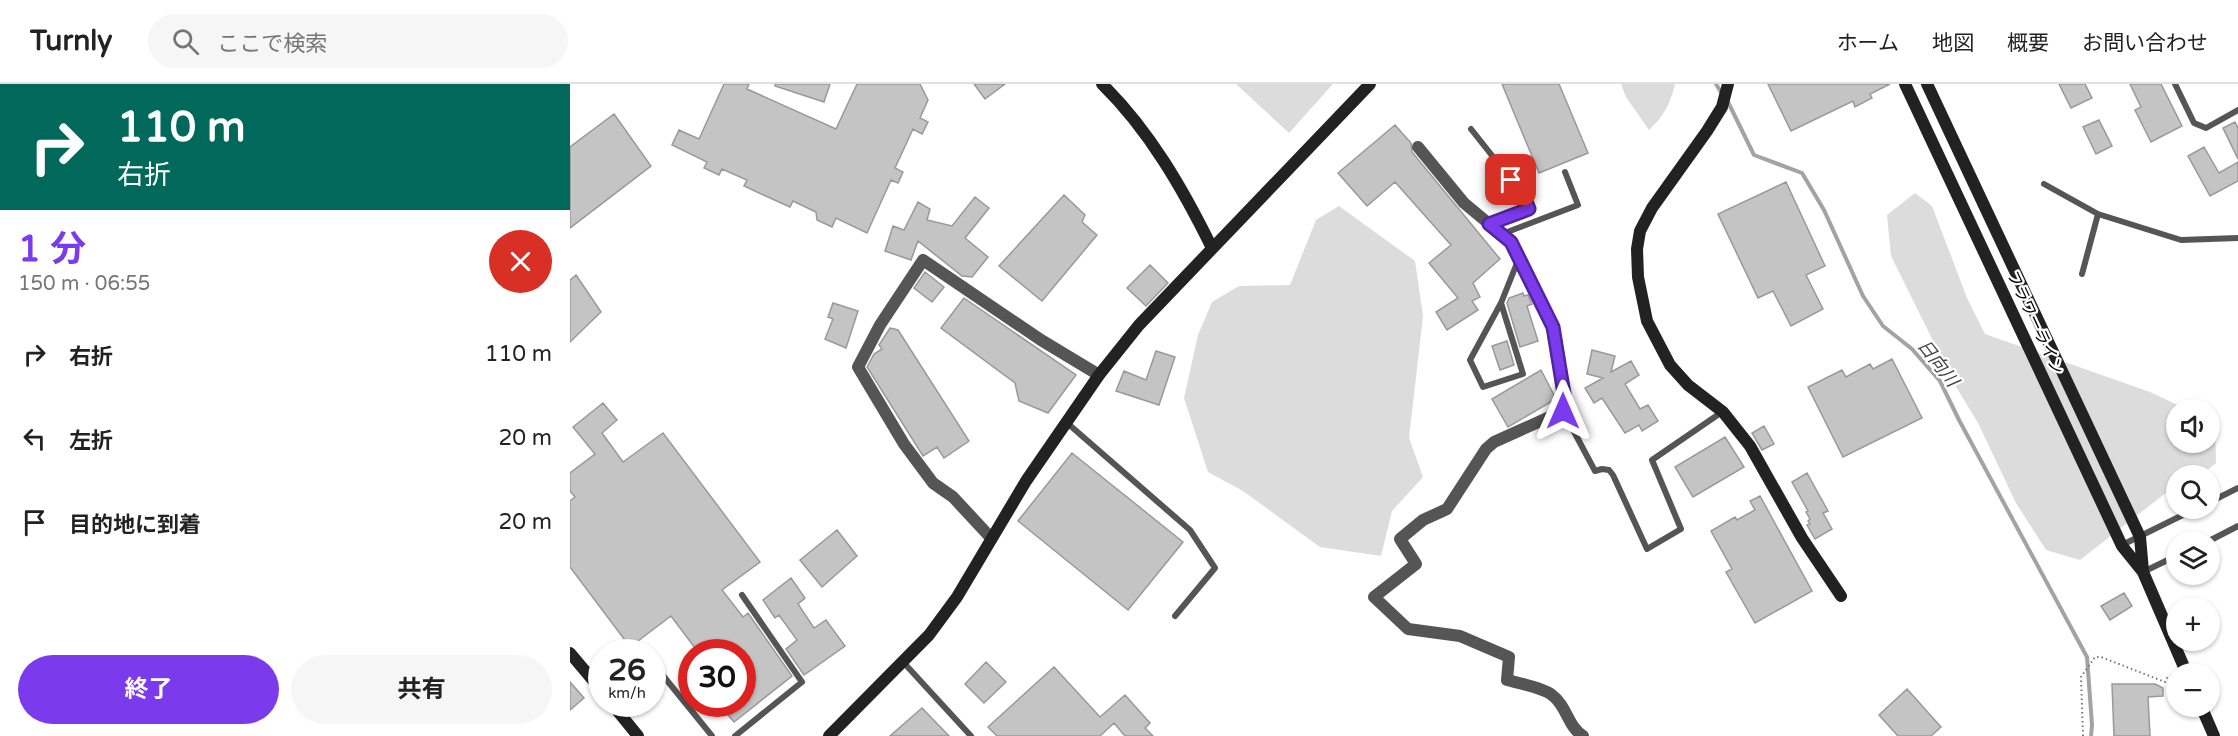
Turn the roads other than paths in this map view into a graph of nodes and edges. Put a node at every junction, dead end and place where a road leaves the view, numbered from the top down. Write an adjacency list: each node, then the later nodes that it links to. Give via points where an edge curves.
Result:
1 (1102, 84): 16 (street, via 1137,121)
2 (1370, 84): 16 (street)
3 (1728, 84): 22 (street, via 1722,107 1707,132 1652,208 1636,249 1647,321 1656,341 1688,385)
4 (1905, 84): 31 (street, フラワーライン)
5 (1927, 84): 29 (street, フラワーライン)
6 (2175, 84): 7 (lane, via 2194,123 2206,128)
7 (2237, 112)
8 (1471, 129): 13 (lane, via 1524,196 1529,209)
9 (1418, 147): 13 (street, via 1464,203)
10 (1565, 172): 14 (lane, via 1578,206)
11 (2044, 184): 12 (lane)
12 (2098, 214): 15 (lane, via 2181,240); 18 (lane)
13 (1489, 224): 14 (street)
14 (1501, 234): 17 (street)
15 (2238, 238)
16 (1212, 248): 20 (street, via 1139,325)
17 (1519, 257): 19 (lane); 21 (street, via 1553,327 1566,406)
18 (2082, 274)
19 (1501, 303): 19 (lane, via 1523,374 1483,387 1470,360)
20 (1099, 375): 23 (street); 30 (street, via 923,260 880,325 858,367 904,444 933,483 953,497)
21 (1563, 411): 22 (lane, via 1595,471 1609,470 1647,549 1681,529 1652,460); 49 (street, via 1486,449 1447,509 1423,520 1400,539 1416,564 1374,597 1408,629 1460,636 1509,657 1507,680 1552,694 1574,730)
22 (1723, 412): 35 (street, via 1750,446 1802,538)
23 (1066, 422): 30 (street); 36 (lane, via 1190,530 1215,568)
24 (2238, 488): 25 (lane)
25 (2220, 497)
26 (2175, 519): 29 (lane)
27 (2238, 526): 28 (lane)
28 (2220, 535)
29 (2140, 537): 31 (lane); 33 (street, フラワーライン)
30 (991, 538): 38 (street, via 957,597)
31 (2122, 546): 33 (street, フラワーライン)
32 (2166, 561): 33 (lane)
33 (2143, 572): 39 (street, フラワーライン)
34 (742, 595): 46 (lane, via 802,682)
35 (1841, 596)
36 (1175, 616)
37 (570, 653): 40 (street)
38 (904, 663): 47 (street); 48 (lane)
39 (2177, 663)
40 (588, 674)
41 (666, 679): 45 (lane)
42 (623, 717): 44 (street)
43 (2206, 717): 50 (street)
44 (638, 736)
45 (712, 736)
46 (735, 736)
47 (830, 736)
48 (971, 736)
49 (1583, 736)
50 (2214, 736)

